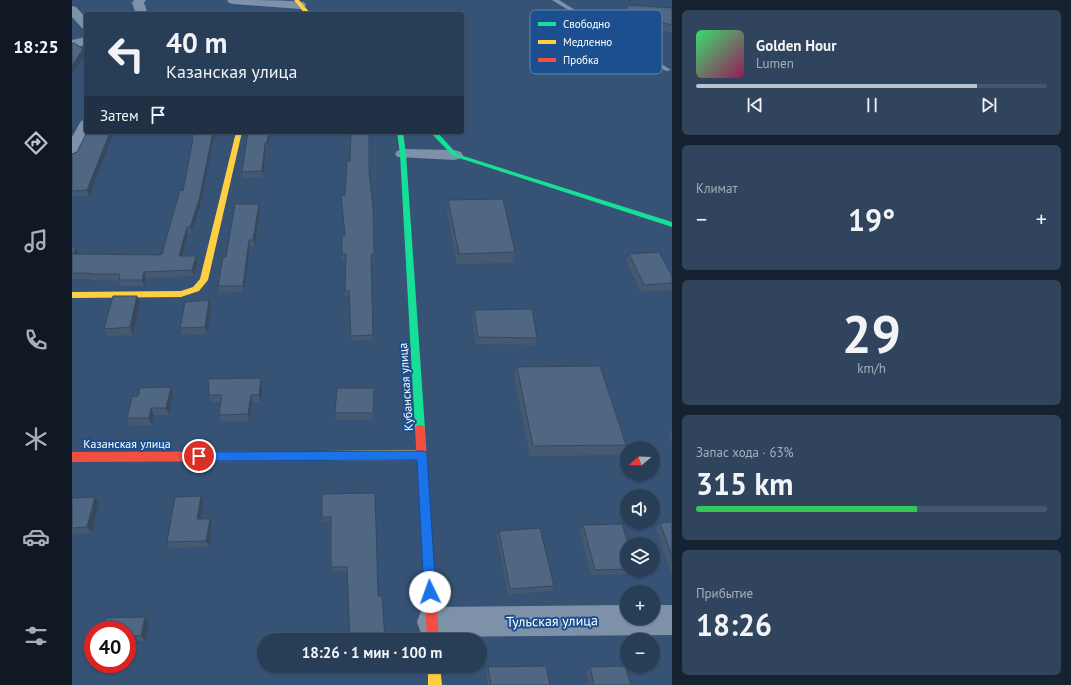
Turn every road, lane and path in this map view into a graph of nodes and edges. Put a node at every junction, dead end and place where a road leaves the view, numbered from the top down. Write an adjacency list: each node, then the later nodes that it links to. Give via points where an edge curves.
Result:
1 (140, 0): 7 (street, via 138,3)
2 (233, 0): 4 (street)
3 (555, 0): 6 (lane)
4 (301, 6)
5 (72, 10): 8 (street)
6 (572, 10)
7 (141, 12)
8 (84, 23)
9 (84, 41): 10 (street)
10 (72, 44)
11 (662, 65): 12 (lane)
12 (671, 70)
13 (72, 121): 14 (street)
14 (84, 121)
15 (84, 128): 19 (street)
16 (239, 134): 23 (street, via 204,280 196,289 181,294)
17 (400, 134): 20 (street, Кубанская улица)
18 (435, 134): 21 (street)
19 (72, 154)
20 (403, 154): 21 (street); 24 (street, Кубанская улица)
21 (455, 154): 22 (street)
22 (672, 225)
23 (72, 296)
24 (422, 455): 25 (street, Казанская улица); 27 (street, Кубанская улица)
25 (72, 457)
26 (672, 620): 27 (street, Тульская улица)
27 (432, 631)
28 (434, 673): 29 (street)
29 (435, 685)

